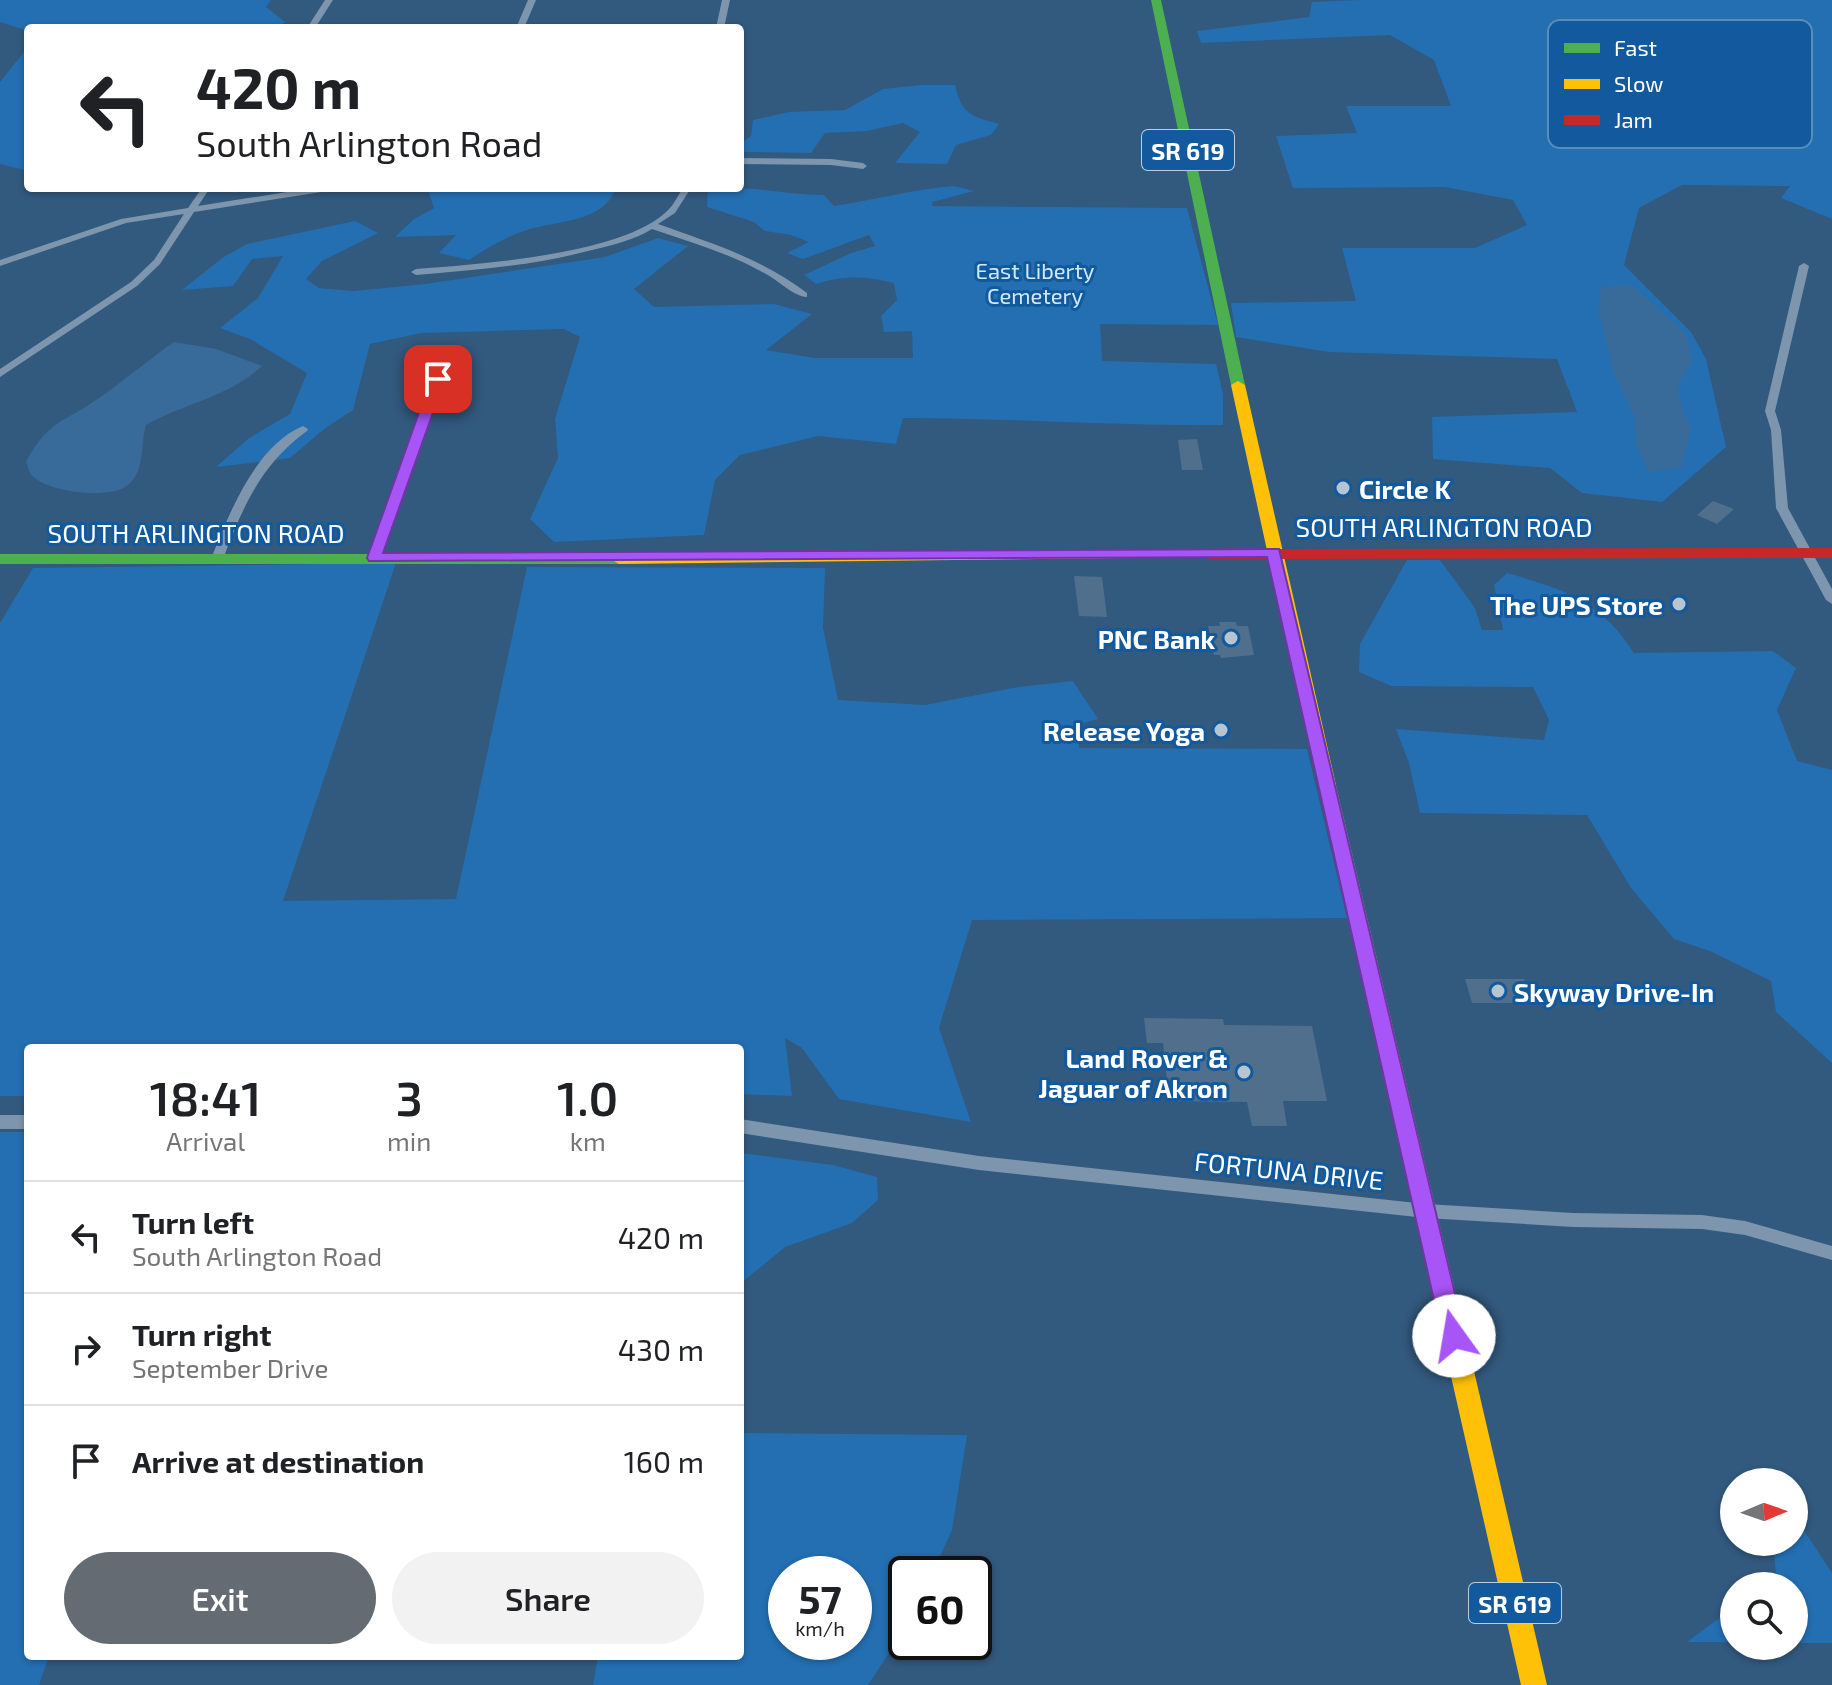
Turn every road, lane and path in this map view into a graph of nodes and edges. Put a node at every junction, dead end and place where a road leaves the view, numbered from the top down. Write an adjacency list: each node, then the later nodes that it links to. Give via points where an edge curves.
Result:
1 (329, 0): 5 (street)
2 (532, 0): 6 (street)
3 (726, 0): 7 (street)
4 (1156, 0): 22 (main road, SR 619)
5 (314, 24)
6 (522, 24)
7 (721, 24)
8 (744, 161): 9 (street)
9 (863, 166)
10 (203, 192): 13 (street)
11 (303, 192): 13 (street)
12 (685, 192): 14 (street)
13 (192, 210): 15 (street, via 104,226); 19 (street, via 157,262 134,284)
14 (654, 226): 17 (street, via 557,255); 18 (street, via 761,266)
15 (0, 263)
16 (1804, 266): 23 (street, via 1770,411 1782,508)
17 (416, 272)
18 (804, 295)
19 (0, 374)
20 (438, 379): 25 (street)
21 (303, 429): 27 (street, via 259,468)
22 (1273, 552): 23 (main road, SOUTH ARLINGTON ROAD); 25 (main road, SOUTH ARLINGTON ROAD); 32 (main road, SR 619)
23 (1804, 553): 24 (main road, SOUTH ARLINGTON ROAD); 28 (street)
24 (1832, 553)
25 (374, 558): 27 (main road, SOUTH ARLINGTON ROAD)
26 (0, 559): 27 (main road, SOUTH ARLINGTON ROAD)
27 (217, 559)
28 (1832, 600)
29 (0, 1122): 30 (street)
30 (24, 1122)
31 (744, 1127): 32 (street, FORTUNA DRIVE, via 979,1163)
32 (1426, 1211): 33 (street, FORTUNA DRIVE, via 1702,1222); 34 (main road, SR 619)
33 (1832, 1253)
34 (1534, 1685)

